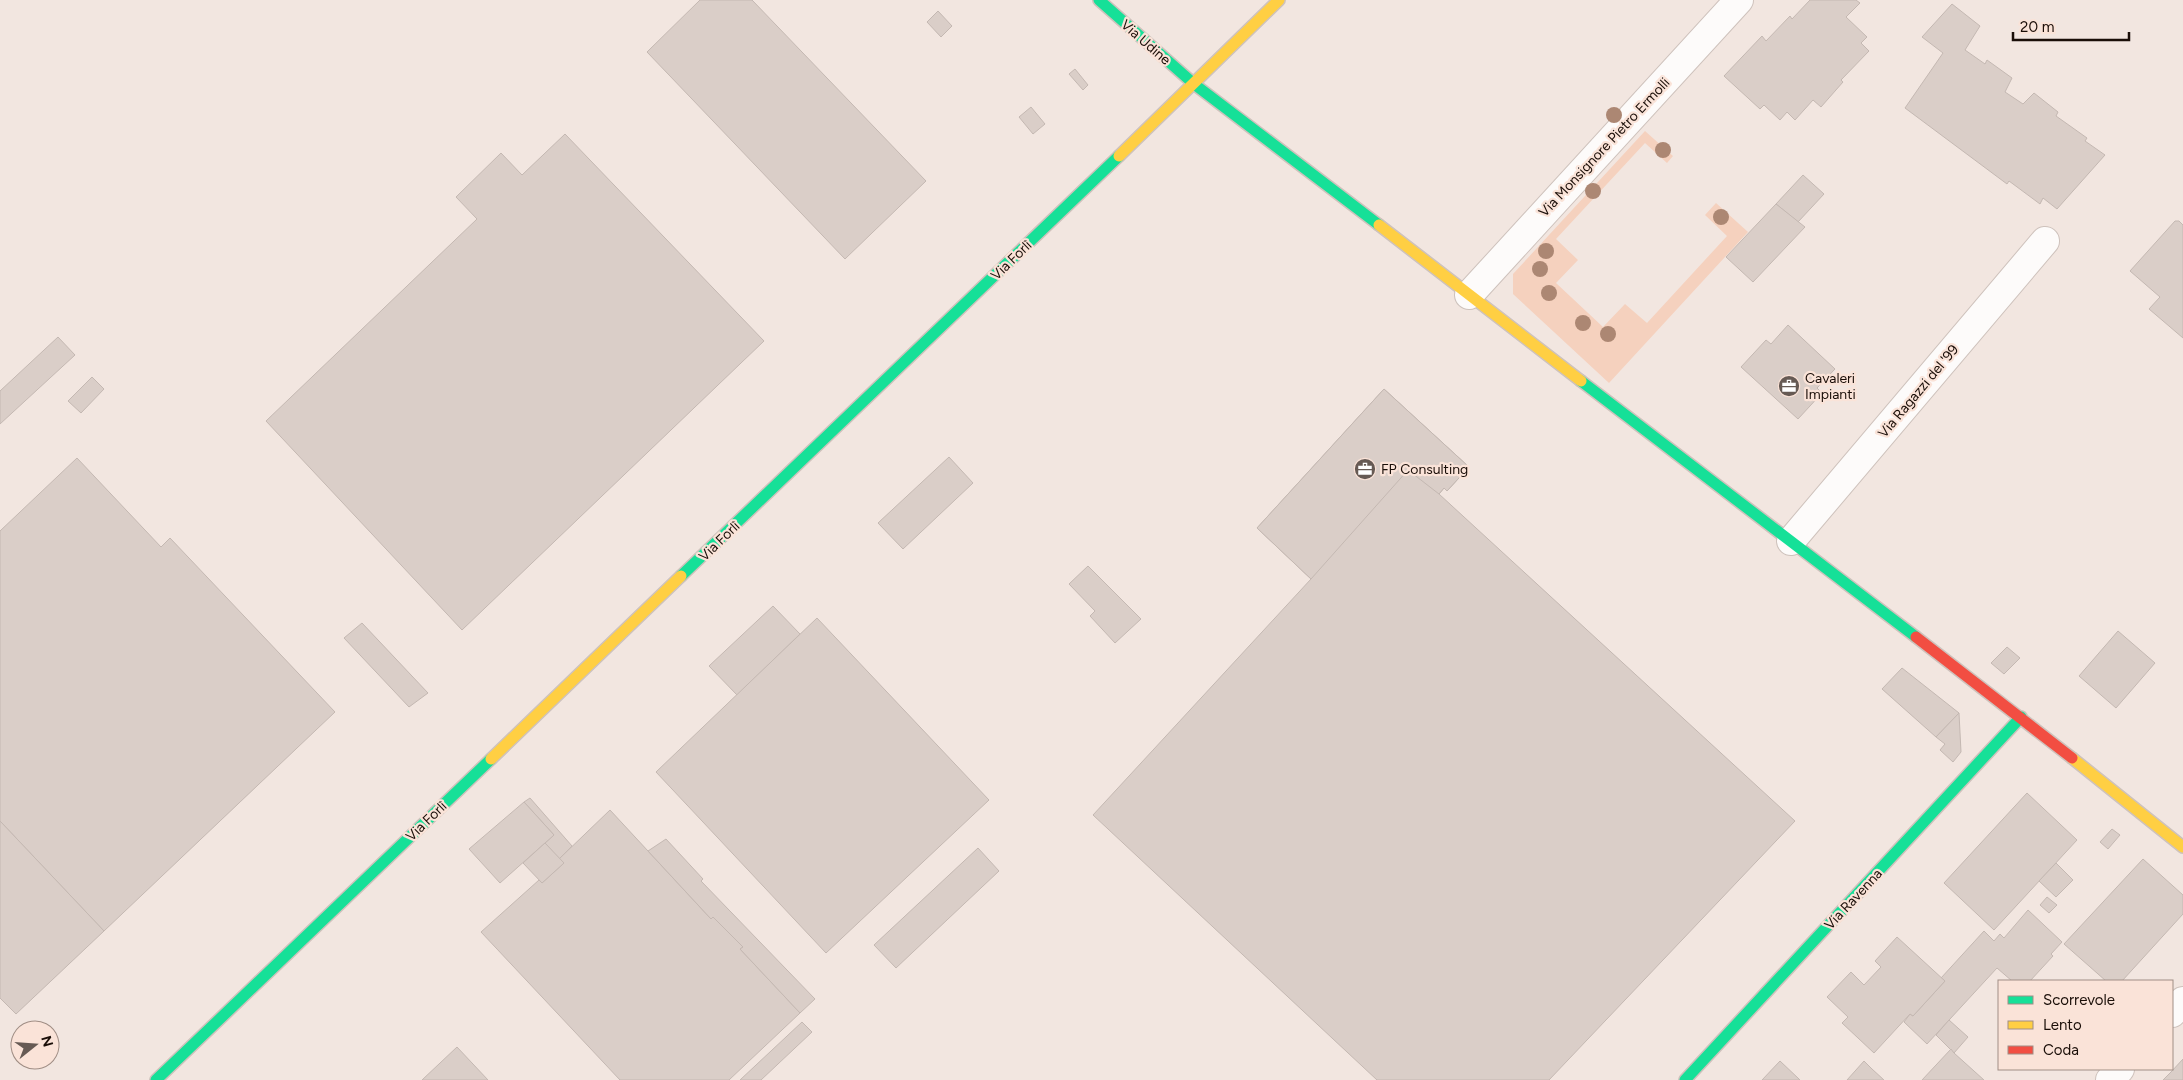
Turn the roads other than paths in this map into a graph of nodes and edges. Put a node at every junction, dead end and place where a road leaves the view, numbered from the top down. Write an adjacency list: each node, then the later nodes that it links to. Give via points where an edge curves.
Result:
1 (1099, 0): 4 (street, Via Udine)
2 (1280, 0): 4 (street, Via Forlì)
3 (1739, 0): 6 (street, Via Monsignore Pietro Ermolli)
4 (1194, 84): 6 (street, Via Udine); 13 (street, Via Forlì)
5 (2045, 241): 7 (street, Via Ragazzi del '99)
6 (1469, 295): 7 (street, Via Udine)
7 (1791, 541): 8 (street, Via Udine)
8 (2021, 718): 9 (street, Via Udine); 14 (street, Via Ravenna)
9 (2183, 847)
10 (2183, 1001): 11 (street)
11 (2173, 1012)
12 (2119, 1070): 15 (street)
13 (156, 1080)
14 (1685, 1080)
15 (2110, 1080)

